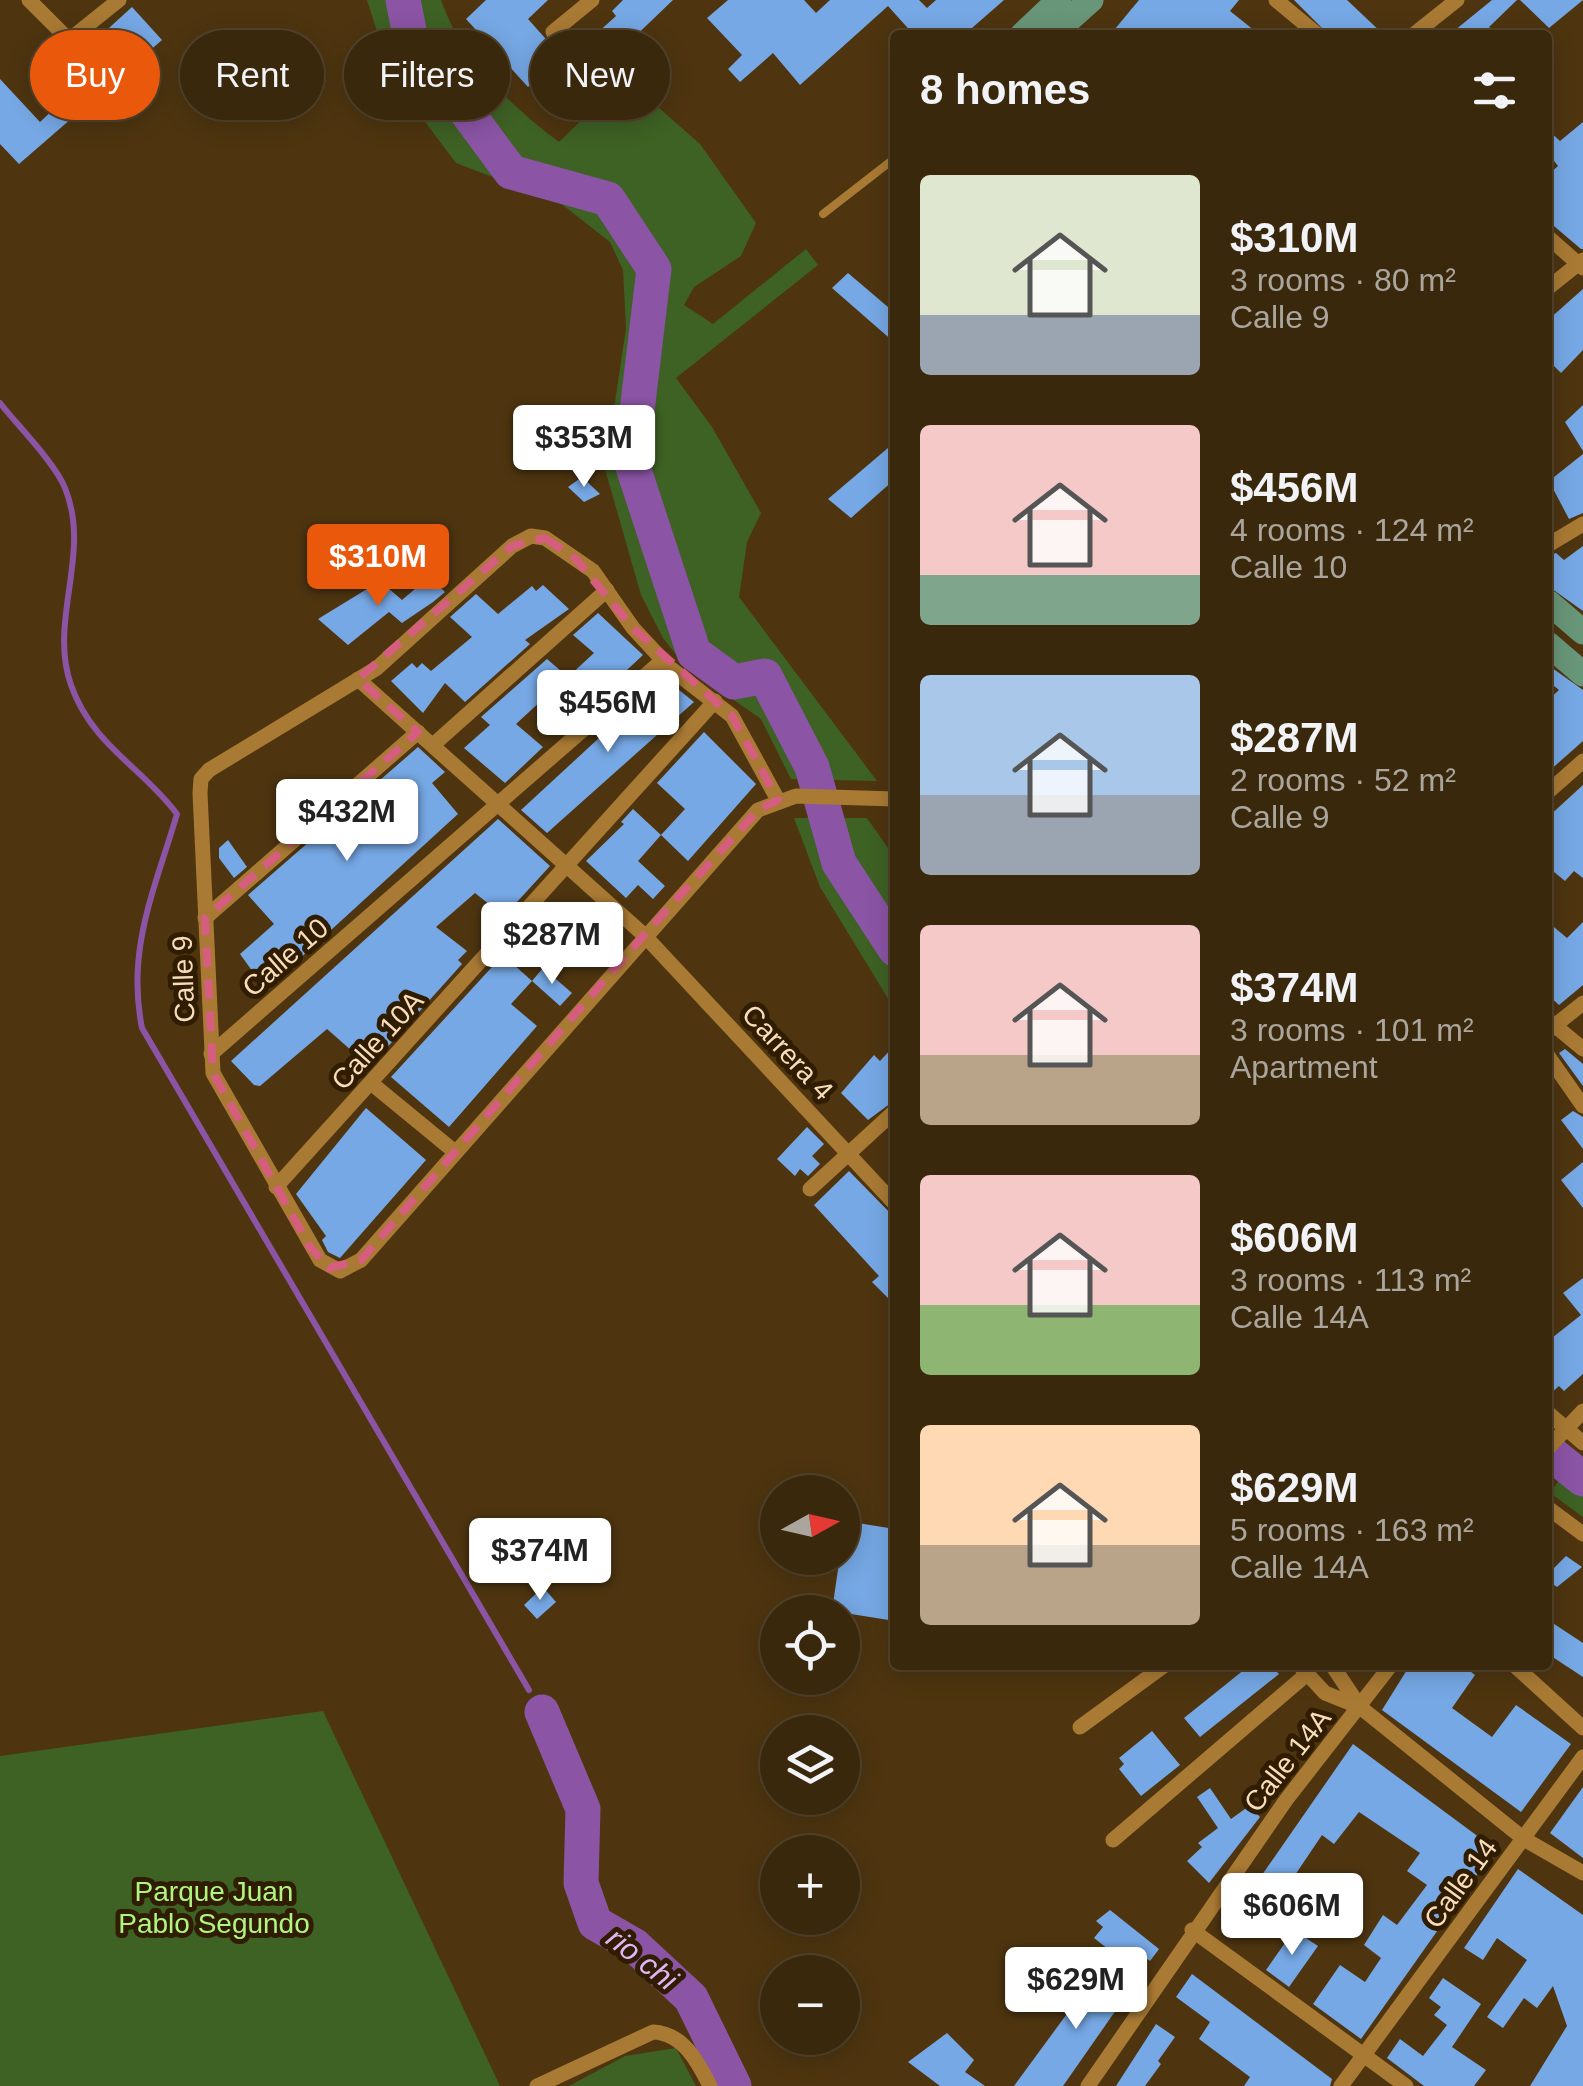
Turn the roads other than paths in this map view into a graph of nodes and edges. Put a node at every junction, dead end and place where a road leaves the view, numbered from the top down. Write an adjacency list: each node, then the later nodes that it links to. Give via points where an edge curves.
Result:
1 (29, 0): 2 (street, via 69,40)
2 (119, 0)
3 (592, 0): 8 (street)
4 (1060, 0): 9 (main road)
5 (1090, 0): 10 (main road)
6 (1276, 0): 11 (street)
7 (1458, 0): 12 (street)
8 (555, 30)
9 (1027, 30)
10 (1057, 30)
11 (1312, 30)
12 (1419, 30)
13 (890, 162): 14 (lane)
14 (823, 214)
15 (1552, 240): 16 (street)
16 (1581, 264): 17 (street)
17 (1552, 285)
18 (1583, 524): 19 (street)
19 (1552, 543)
20 (608, 590): 24 (street, Calle 9); 26 (street, Calle 9, via 575,558 531,536); 29 (street)
21 (1552, 605): 22 (main road)
22 (1583, 632)
23 (1552, 647): 25 (main road)
24 (663, 660): 27 (street, Calle 9); 34 (street, Calle 10)
25 (1583, 674)
26 (358, 679): 28 (street, Carrera 4); 36 (street, Calle 9, via 201,779)
27 (715, 701): 33 (street, Calle 9, via 754,750); 35 (street, Calle 10A)
28 (418, 732): 29 (street, Carrera 4); 36 (street)
29 (433, 744): 34 (street, Carrera 4)
30 (1583, 762): 31 (street)
31 (1552, 789)
32 (890, 799): 33 (street, Calle 9)
33 (778, 800): 37 (street, Calle 9, via 758,810)
34 (499, 804): 35 (street, Carrera 4); 42 (street, Calle 10)
35 (569, 867): 37 (street, Carrera 4); 44 (street, Calle 10A)
36 (205, 918): 42 (street, Calle 9)
37 (644, 935): 47 (street, Calle 9); 48 (street, Carrera 4)
38 (1583, 1003): 39 (street)
39 (1552, 1024)
40 (1552, 1026): 41 (street)
41 (1583, 1048)
42 (211, 1054): 49 (street, Calle 9, via 221,1092)
43 (1552, 1062): 45 (street)
44 (371, 1083): 47 (street); 49 (street, Calle 10A)
45 (1583, 1106)
46 (890, 1116): 48 (street)
47 (455, 1152): 49 (street, Calle 9, via 361,1260 340,1271 320,1260)
48 (849, 1153): 50 (street); 51 (street, Carrera 4)
49 (276, 1187)
50 (810, 1189)
51 (890, 1198)
52 (1583, 1411): 53 (street)
53 (1555, 1439): 54 (street)
54 (1583, 1443)
55 (1552, 1511): 56 (street)
56 (1583, 1534)
57 (1158, 1670): 63 (street)
58 (1303, 1670): 62 (street, via 1326,1694); 67 (street)
59 (1335, 1670): 62 (street)
60 (1387, 1670): 62 (street, Calle 14A)
61 (1519, 1670): 64 (street)
62 (1360, 1707): 66 (street); 69 (street, Calle 14A)
63 (1080, 1726)
64 (1583, 1728)
65 (1583, 1757): 66 (street, Calle 14)
66 (1524, 1839): 68 (street); 70 (street, Calle 14)
67 (1113, 1840)
68 (1583, 1873)
69 (1192, 1930): 70 (street); 73 (street, Calle 14A)
70 (1365, 2054): 74 (street, Calle 14); 75 (street)
71 (538, 2086): 72 (street, via 654,2032 681,2043)
72 (710, 2086)
73 (1088, 2086)
74 (1341, 2086)
75 (1406, 2086)

